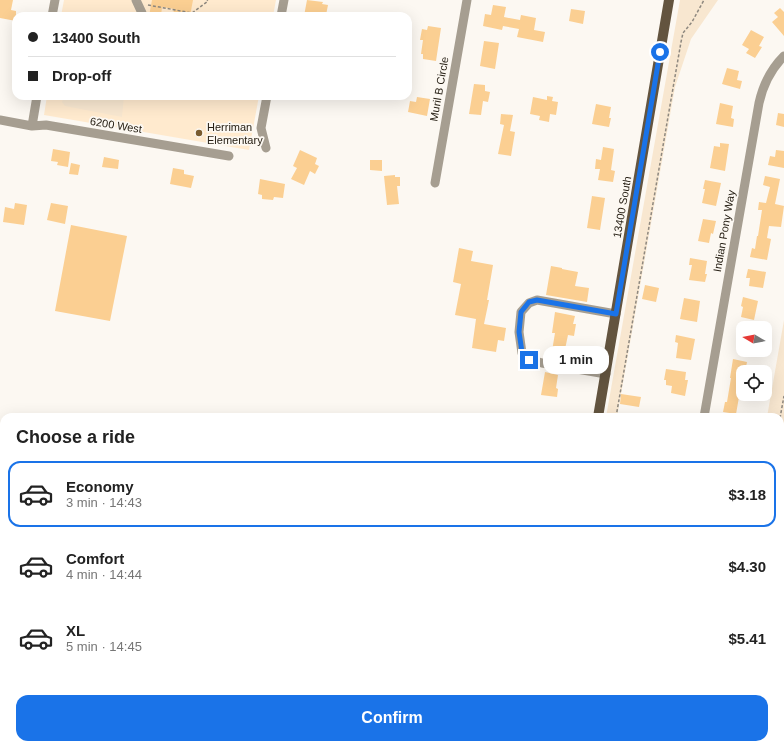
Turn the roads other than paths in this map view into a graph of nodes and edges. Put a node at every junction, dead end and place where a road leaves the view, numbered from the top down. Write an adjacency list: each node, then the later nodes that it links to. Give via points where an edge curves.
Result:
1 (55, 0): 6 (street)
2 (136, 0): 7 (street)
3 (284, 0): 8 (street)
4 (467, 0): 16 (street, Muril B Circle)
5 (669, 0): 17 (main road, 13400 South)
6 (53, 12)
7 (142, 12)
8 (282, 12)
9 (784, 56): 20 (street, Indian Pony Way, via 767,79 760,99)
10 (36, 100): 13 (street)
11 (266, 100): 14 (street, via 261,128)
12 (0, 120): 13 (street, 6200 West)
13 (32, 126): 15 (street, 6200 West, via 46,126)
14 (266, 148)
15 (228, 156)
16 (435, 183)
17 (616, 314): 18 (main road, 13400 South); 18 (street, via 537,300 529,302 521,312 519,332 522,352 529,360)
18 (606, 374): 19 (main road, 13400 South)
19 (599, 413)
20 (705, 413)

